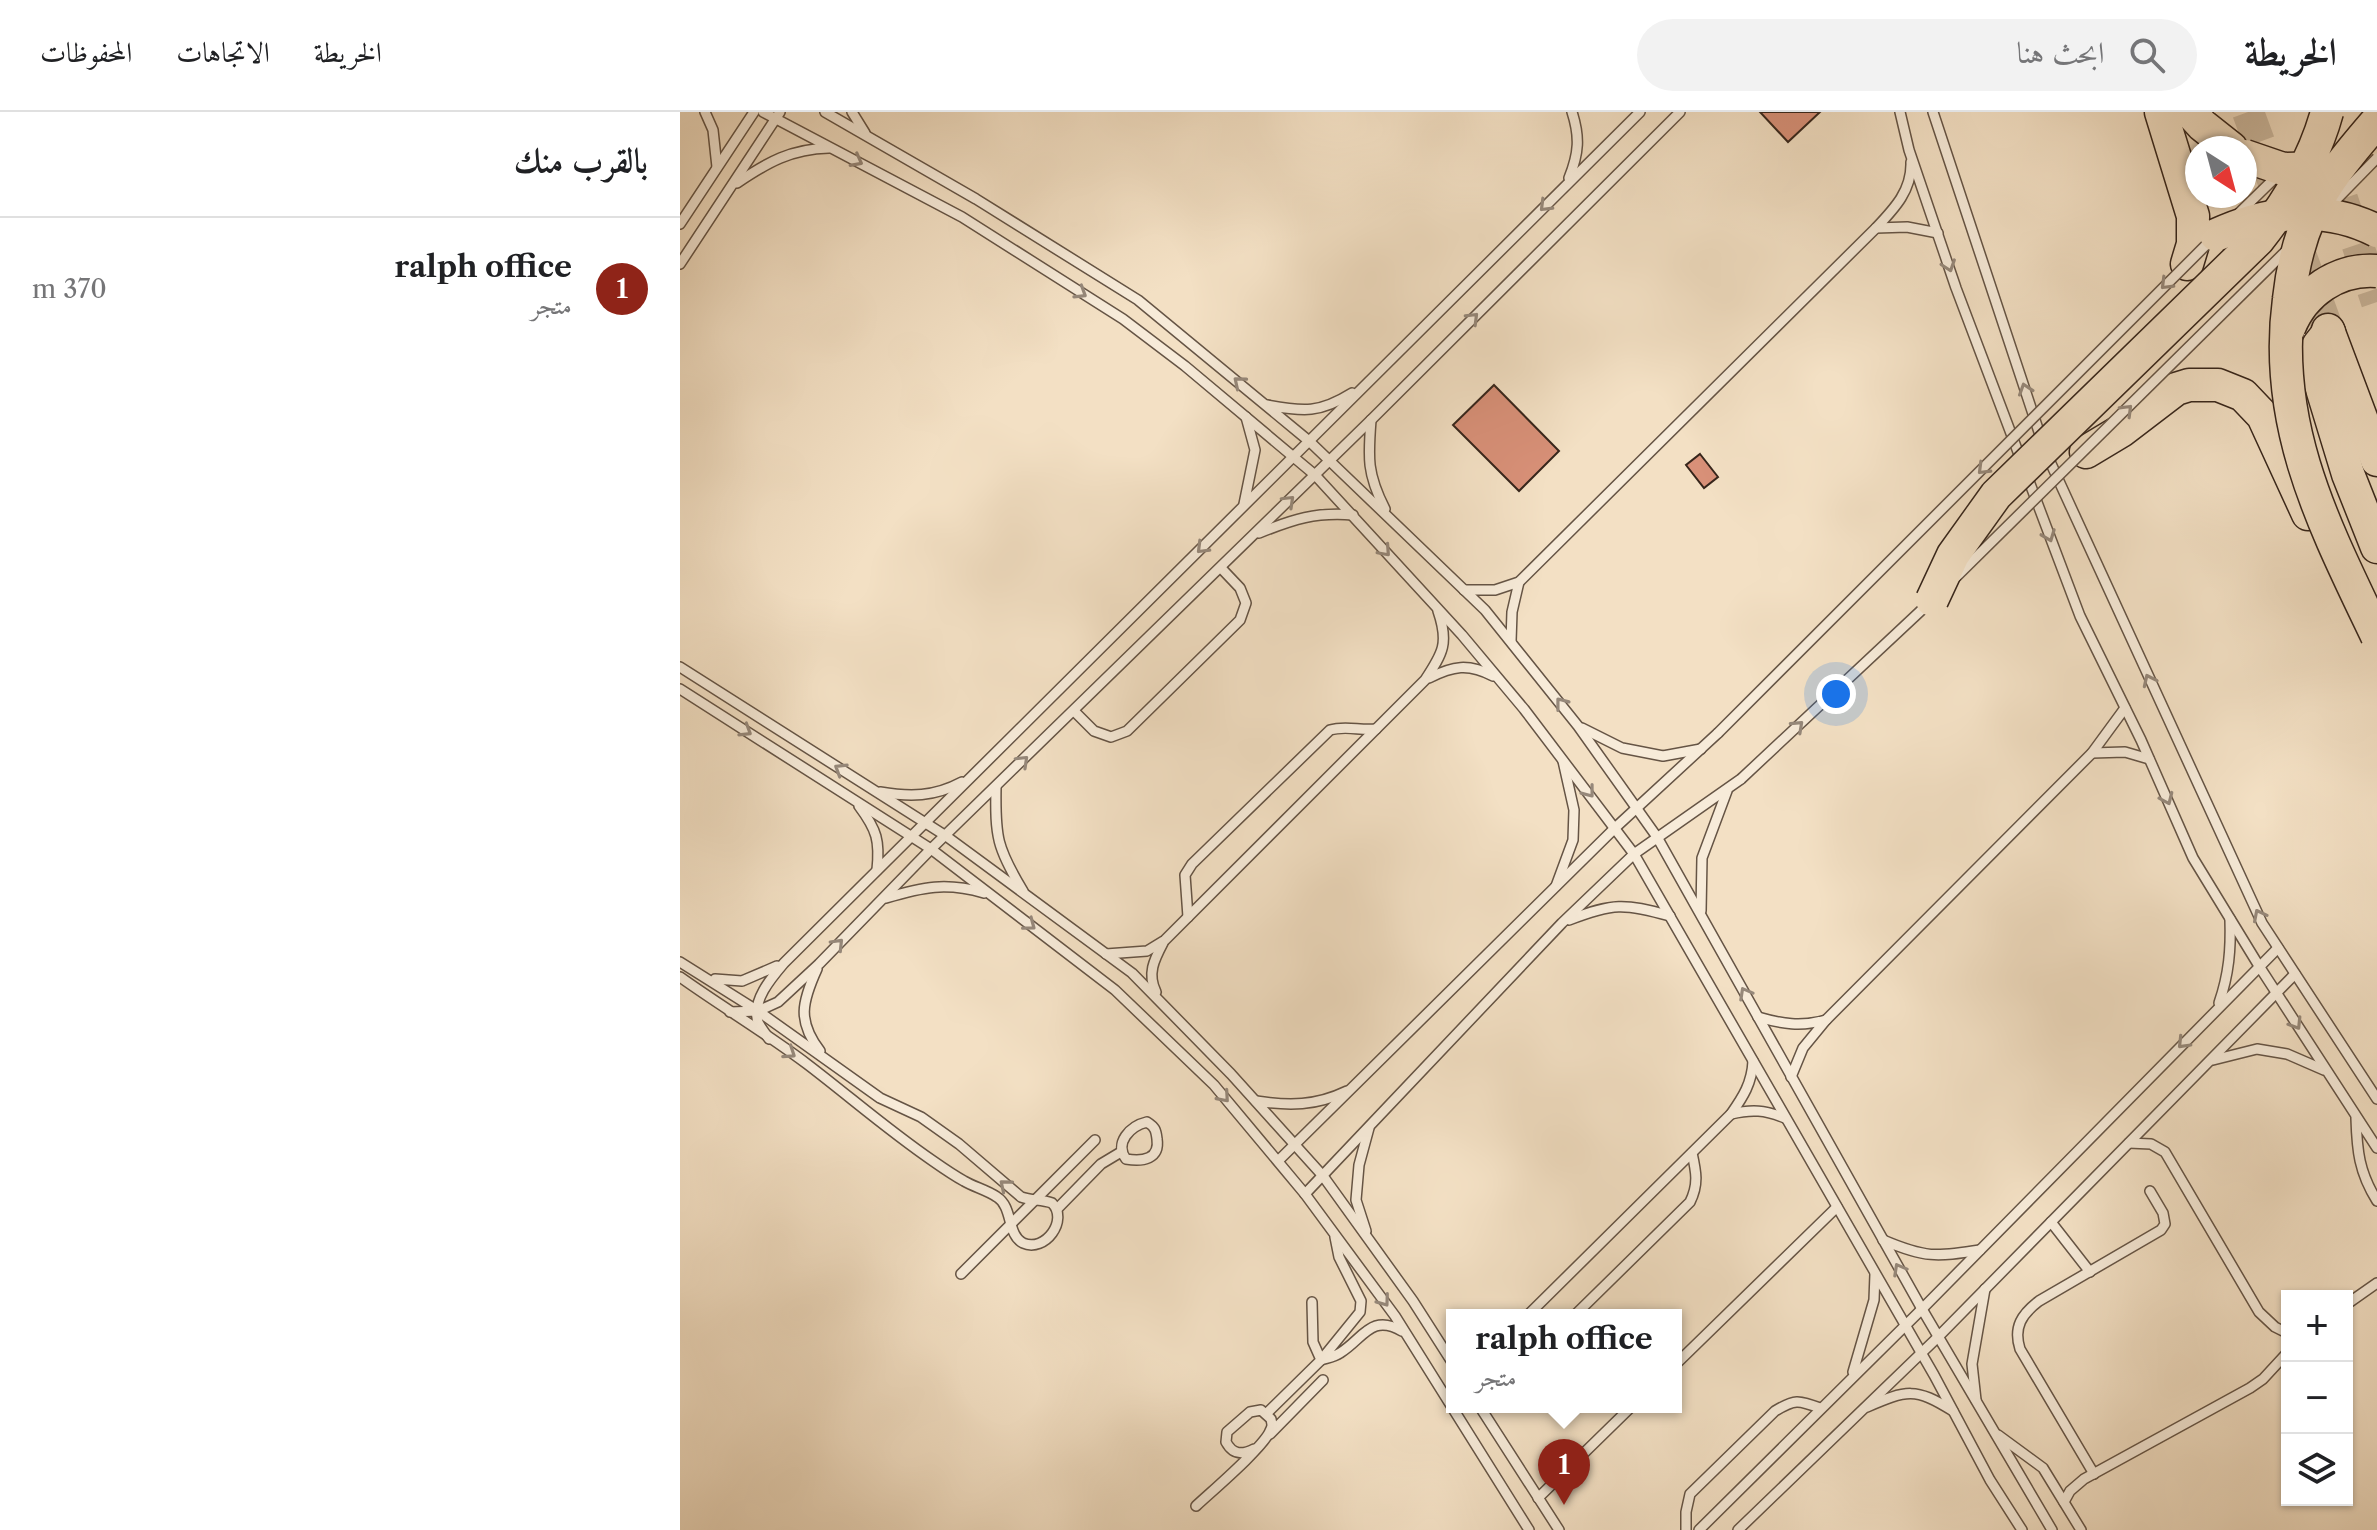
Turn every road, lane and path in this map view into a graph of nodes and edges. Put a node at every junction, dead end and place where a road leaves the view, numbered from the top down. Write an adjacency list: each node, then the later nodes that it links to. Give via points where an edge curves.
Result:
1 (705, 112): 23 (lane, via 713,130)
2 (754, 112): 23 (lane)
3 (763, 112): 13 (lane)
4 (825, 112): 15 (lane)
5 (852, 112): 15 (lane)
6 (1572, 112): 24 (lane, via 1580,135)
7 (1640, 112): 24 (lane)
8 (1680, 112): 39 (lane, one-way to 8)
9 (1900, 112): 19 (lane)
10 (1933, 112): 95 (lane, one-way to 10, via 2051,467)
11 (2161, 112): 33 (highway, via 2193,216)
12 (2190, 112): 16 (highway)
13 (778, 115): 18 (lane); 25 (lane)
14 (2377, 121): 22 (highway, bridge)
15 (867, 136): 37 (lane, one-way to 15, via 1138,300)
16 (2216, 136)
17 (2311, 144): 20 (highway, bridge); 22 (highway, bridge); 26 (highway, bridge); 31 (lane, bridge)
18 (832, 148): 25 (lane, via 804,149 765,164); 38 (lane, one-way to 38, via 962,217 1123,319)
19 (1909, 150): 28 (lane, via 1909,182); 30 (lane)
20 (2257, 154)
21 (2377, 156): 22 (highway); 26 (lane, bridge)
22 (2342, 165): 26 (highway, bridge)
23 (717, 168): 27 (lane)
24 (1567, 184): 36 (lane, one-way to 36)
25 (731, 187): 32 (lane)
26 (2303, 219): 29 (highway, bridge, via 2354,220); 31 (highway, bridge, via 2251,220); 35 (highway, bridge); 41 (lane, one-way to 26, bridge); 55 (highway, bridge, via 2241,258 1996,495 1953,555)
27 (680, 224)
28 (1876, 228): 30 (lane); 52 (lane)
29 (2377, 231)
30 (1938, 233): 63 (lane, one-way to 63, via 2080,616)
31 (2216, 235): 33 (lane, bridge)
32 (680, 264)
33 (2187, 264): 67 (lane, one-way to 67, bridge)
34 (2377, 271): 35 (highway, bridge, via 2353,272 2315,290 2296,315)
35 (2285, 344): 54 (highway, bridge, via 2298,451)
36 (1365, 385): 37 (lane, via 1333,405 1301,411); 40 (lane)
37 (1267, 405): 40 (lane)
38 (1246, 417): 42 (lane); 46 (lane, via 1255,450)
39 (1371, 420): 43 (lane); 48 (lane, via 1372,484)
40 (1309, 441): 42 (lane); 43 (lane)
41 (2086, 452): 54 (highway, bridge, via 2176,389 2204,383 2243,395 2263,416 2323,546); 55 (lane, bridge)
42 (1294, 457): 45 (lane); 46 (lane)
43 (1330, 460): 45 (lane); 48 (lane)
44 (2377, 460): 50 (highway, via 2328,331 2318,346 2316,369 2340,453)
45 (1315, 475): 47 (lane); 49 (lane, one-way to 45)
46 (1244, 506): 71 (lane, one-way to 71)
47 (1353, 515): 49 (lane, via 1296,518); 56 (lane, one-way to 56)
48 (1390, 519): 53 (lane)
49 (1253, 536): 51 (lane)
50 (2377, 547)
51 (1221, 568): 64 (lane); 64 (lane, via 1246,603 1240,620 1127,731 1111,737 1094,731)
52 (1519, 582): 53 (lane, via 1495,590); 58 (lane)
53 (1464, 590): 58 (lane)
54 (2359, 599): 57 (highway, bridge)
55 (1932, 600): 73 (lane, one-way to 55, bridge)
56 (1436, 607): 60 (lane, via 1444,643); 61 (lane)
57 (2377, 636)
58 (1511, 641): 65 (lane, one-way to 58)
59 (680, 667): 74 (lane, one-way to 59)
60 (1425, 680): 61 (lane, via 1466,666); 66 (lane)
61 (1500, 680): 69 (lane)
62 (680, 689): 75 (lane, one-way to 75)
63 (2125, 708): 68 (lane); 70 (lane)
64 (1074, 711): 72 (lane, one-way to 64)
65 (1578, 726): 67 (lane, via 1622,748 1663,756); 76 (lane)
66 (1376, 729): 92 (lane); 92 (lane, via 1330,730 1202,854 1185,875)
67 (1701, 749): 76 (lane)
68 (2092, 753): 70 (lane, via 2125,752); 110 (lane)
69 (1562, 757): 78 (lane, one-way to 78); 85 (lane, via 1574,810 1573,840)
70 (2149, 759): 91 (lane, one-way to 91, via 2193,858)
71 (972, 777): 74 (lane, via 943,792 911,797); 77 (lane)
72 (996, 787): 79 (lane); 86 (lane, via 1001,854)
73 (1728, 790): 81 (lane); 89 (lane, via 1702,858)
74 (877, 792): 77 (lane)
75 (855, 801): 80 (lane); 84 (lane, via 874,827)
76 (1638, 810): 78 (lane); 81 (lane)
77 (925, 823): 79 (lane); 80 (lane)
78 (1616, 827): 83 (lane); 85 (lane)
79 (946, 836): 82 (lane); 86 (lane)
80 (912, 837): 82 (lane); 84 (lane)
81 (1657, 837): 83 (lane); 89 (lane)
82 (931, 849): 87 (lane); 88 (lane)
83 (1634, 854): 90 (lane); 93 (lane)
84 (877, 870): 98 (lane)
85 (1555, 889): 117 (lane)
86 (1024, 894): 96 (lane)
87 (991, 895): 88 (lane, via 961,886 929,886); 130 (lane, one-way to 130, via 1115,990 1214,1085)
88 (882, 899): 99 (lane, one-way to 88)
89 (1701, 915): 109 (lane, one-way to 89)
90 (1670, 916): 93 (lane, via 1634,905 1600,908); 114 (lane)
91 (2230, 916): 100 (lane); 106 (lane, via 2228,978)
92 (1188, 917): 94 (lane)
93 (1562, 923): 123 (lane)
94 (1165, 940): 96 (lane, via 1147,951); 105 (lane, via 1150,973)
95 (2278, 948): 100 (lane); 101 (lane)
96 (1106, 954): 105 (lane)
97 (680, 962): 103 (lane)
98 (784, 963): 103 (lane, via 742,981); 107 (lane, via 765,985)
99 (819, 964): 107 (lane, via 778,1002); 112 (lane, via 805,999 803,1021)
100 (2259, 966): 104 (lane); 106 (lane)
101 (2295, 974): 104 (lane); 118 (lane)
102 (680, 977): 108 (lane)
103 (707, 977): 107 (lane)
104 (2276, 992): 113 (lane); 115 (lane, one-way to 115)
105 (1161, 1002): 119 (lane)
106 (2218, 1008): 143 (lane, one-way to 143)
107 (758, 1011): 108 (lane); 111 (lane, via 758,1022); 112 (lane)
108 (730, 1012): 111 (lane)
109 (1758, 1017): 110 (lane, via 1806,1026); 116 (lane)
110 (1826, 1020): 116 (lane, via 1803,1048)
111 (769, 1039): 139 (lane, one-way to 139, via 961,1180 998,1197)
112 (824, 1057): 135 (lane, one-way to 112, via 1008,1189 921,1117 880,1098)
113 (2213, 1060): 115 (lane, via 2257,1049 2287,1054); 125 (lane)
114 (1753, 1061): 120 (lane, via 1752,1078); 122 (lane)
115 (2326, 1071): 121 (lane)
116 (1791, 1077): 142 (lane)
117 (1354, 1088): 119 (lane, via 1326,1101 1290,1106); 126 (lane)
118 (2377, 1099)
119 (1256, 1101): 126 (lane)
120 (1731, 1114): 122 (lane, via 1766,1110); 129 (lane)
121 (2356, 1115): 127 (lane); 134 (lane, via 2358,1157)
122 (1787, 1119): 136 (lane)
123 (1369, 1128): 131 (lane); 141 (lane, via 1356,1200)
124 (1095, 1140): 135 (lane)
125 (2129, 1143): 138 (lane); 155 (lane, via 2151,1144 2165,1152 2259,1312)
126 (1296, 1145): 130 (lane); 131 (lane)
127 (2377, 1148)
128 (1121, 1152): 128 (lane, via 1135,1161 1155,1155 1154,1126 1139,1124 1125,1137); 137 (lane, via 1101,1164)
129 (1692, 1153): 151 (lane); 152 (lane, via 1697,1173 1690,1202)
130 (1279, 1160): 133 (lane)
131 (1323, 1176): 133 (lane); 141 (lane)
132 (2150, 1191): 144 (lane, via 2163,1213 2161,1230)
133 (1305, 1194): 140 (lane)
134 (2377, 1201)
135 (1033, 1202): 137 (lane, via 1043,1199); 139 (lane)
136 (1837, 1207): 146 (lane); 162 (lane)
137 (1058, 1208): 139 (lane, via 1053,1232 1032,1245 1016,1236)
138 (2051, 1222): 144 (lane); 148 (lane)
139 (1012, 1224): 145 (lane)
140 (1334, 1234): 156 (lane, one-way to 156); 163 (lane, via 1361,1301 1360,1312)
141 (1368, 1238): 157 (lane)
142 (1883, 1240): 143 (lane, via 1917,1254); 153 (lane, one-way to 142)
143 (1980, 1250): 153 (lane)
144 (2090, 1272): 179 (lane, via 2027,1310 2016,1337)
145 (961, 1274)
146 (1875, 1274): 154 (lane); 165 (lane, via 1874,1300)
147 (2377, 1283): 149 (lane)
148 (1985, 1289): 158 (lane); 168 (lane, via 1972,1364)
149 (2353, 1300)
150 (1312, 1302): 163 (lane, via 1313,1342)
151 (1534, 1309)
152 (1581, 1309)
153 (1922, 1309): 154 (lane); 158 (lane)
154 (1904, 1324): 160 (lane); 165 (lane)
155 (2281, 1330)
156 (1405, 1332): 163 (lane, via 1392,1325 1373,1326 1337,1355); 167 (lane)
157 (1433, 1333): 159 (lane); 161 (lane)
158 (1938, 1337): 160 (lane); 168 (lane)
159 (1446, 1341)
160 (1920, 1351): 170 (lane); 171 (lane)
161 (1446, 1353)
162 (1682, 1358)
163 (1321, 1360): 172 (lane)
164 (2281, 1360): 179 (lane, via 2250,1388)
165 (1852, 1377): 169 (lane)
166 (1323, 1380): 177 (lane)
167 (1446, 1397)
168 (1977, 1403): 176 (lane)
169 (1820, 1408): 185 (lane, via 1800,1400 1775,1411 1690,1494); 186 (lane)
170 (1860, 1410): 171 (lane, via 1901,1393 1929,1396); 187 (lane)
171 (1954, 1412): 188 (lane)
172 (1267, 1413): 177 (lane, via 1273,1427); 178 (lane, via 1250,1412 1227,1432 1226,1442 1236,1453)
173 (1456, 1413): 183 (lane)
174 (1485, 1413): 180 (lane)
175 (1625, 1413): 180 (lane)
176 (1994, 1432): 181 (lane, via 2043,1468); 189 (lane)
177 (1268, 1436): 178 (lane)
178 (1254, 1449): 182 (lane)
179 (2094, 1474): 181 (lane)
180 (1538, 1498): 184 (lane)
181 (2064, 1502): 190 (lane)
182 (1196, 1506)
183 (1529, 1530)
184 (1559, 1530)
185 (1686, 1530)
186 (1699, 1530)
187 (1738, 1530)
188 (2022, 1530)
189 (2052, 1530)
190 (2081, 1530)

